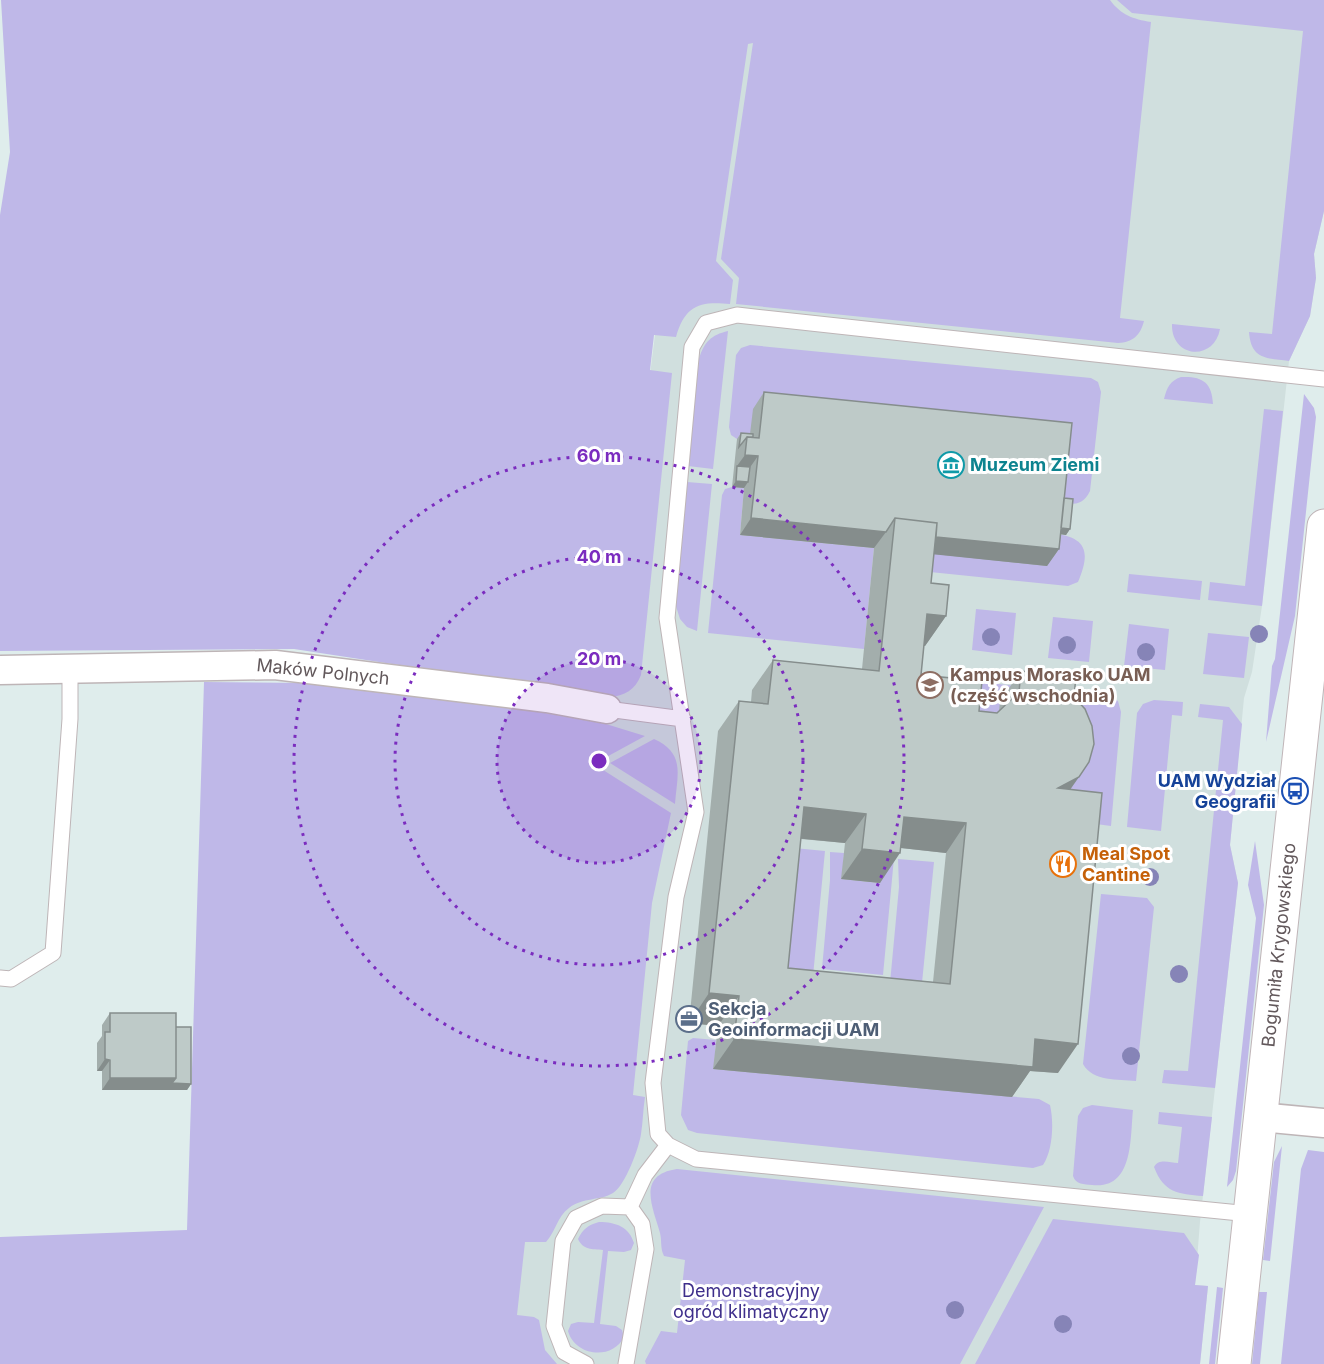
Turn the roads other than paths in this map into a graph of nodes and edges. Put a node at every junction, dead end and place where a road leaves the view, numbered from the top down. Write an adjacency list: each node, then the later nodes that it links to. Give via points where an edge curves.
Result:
1 (1324, 379): 6 (lane, via 737,315 706,323 692,348 667,618)
2 (1324, 526): 8 (street, Bogumiła Krygowskiego)
3 (70, 669): 4 (street, Maków Polnych); 5 (street, Maków Polnych, via 274,665); 7 (lane, via 53,953 11,979)
4 (0, 670)
5 (608, 709): 6 (lane)
6 (683, 719): 10 (lane, via 696,812 676,897 653,1083 658,1134)
7 (0, 978)
8 (1260, 1117): 9 (street); 12 (street, Bogumiła Krygowskiego)
9 (1324, 1124)
10 (668, 1145): 11 (lane, via 645,1175); 12 (lane, via 696,1159)
11 (630, 1207): 13 (lane, via 602,1206 576,1218 563,1240 554,1326 564,1352); 14 (lane, via 642,1224 646,1249)
12 (1250, 1214): 15 (street, Bogumiła Krygowskiego)
13 (586, 1364)
14 (626, 1364)
15 (1234, 1364)

